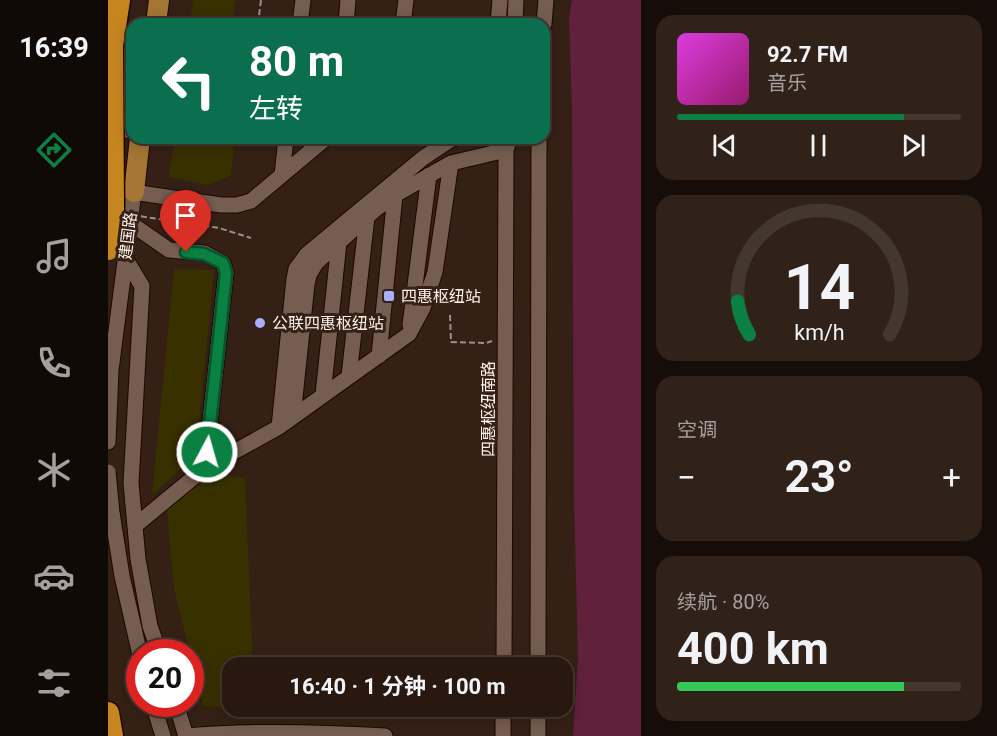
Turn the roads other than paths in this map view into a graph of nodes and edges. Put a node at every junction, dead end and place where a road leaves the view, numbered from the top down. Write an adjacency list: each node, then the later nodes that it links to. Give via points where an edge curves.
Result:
1 (119, 0): 16 (highway)
2 (159, 0): 9 (main road)
3 (303, 0): 10 (street)
4 (348, 0): 11 (street)
5 (406, 0): 12 (street)
6 (500, 0): 13 (street)
7 (516, 0): 14 (street)
8 (546, 0): 15 (street)
9 (157, 18)
10 (301, 18)
11 (346, 18)
12 (404, 18)
13 (498, 18)
14 (515, 18)
15 (544, 18)
16 (112, 45): 17 (highway, bridge); 37 (highway, bridge)
17 (108, 72)
18 (108, 127): 19 (street)
19 (126, 130)
20 (139, 144): 31 (main road, 建国路)
21 (285, 144): 28 (street)
22 (319, 144): 28 (street)
23 (444, 144): 43 (street, via 300,262 294,279)
24 (500, 144): 27 (street)
25 (505, 144): 50 (street, 四惠枢纽南路)
26 (539, 144): 51 (street)
27 (451, 163): 29 (street); 38 (street, via 435,272)
28 (282, 175): 31 (street, via 251,201 237,205)
29 (429, 175): 32 (street); 38 (street)
30 (108, 188): 31 (street)
31 (134, 192): 34 (street, 建国路)
32 (395, 195): 33 (street); 39 (street)
33 (368, 217): 36 (street); 40 (street)
34 (130, 219): 35 (street); 37 (street, 建国路); 45 (street, via 169,250 204,254 223,263 226,273)
35 (108, 220)
36 (339, 242): 41 (street); 42 (street, via 309,274)
37 (117, 254): 44 (street, 建国路); 47 (street, via 142,286 131,483)
38 (409, 334): 39 (street)
39 (379, 356): 40 (street)
40 (349, 376): 41 (street)
41 (323, 395): 42 (street)
42 (293, 416): 43 (street)
43 (279, 427): 45 (street)
44 (108, 442)
45 (205, 468): 47 (street)
46 (108, 472): 48 (street, bridge, via 122,576)
47 (136, 525): 49 (street, via 138,559)
48 (136, 639)
49 (154, 639)
50 (504, 657)
51 (538, 657)
52 (108, 713): 57 (highway)
53 (157, 717): 58 (street)
54 (180, 717): 59 (street)
55 (503, 717): 61 (street)
56 (538, 717): 62 (street)
57 (112, 736)
58 (163, 736)
59 (186, 736): 60 (street, via 274,732)
60 (385, 736)
61 (503, 736)
62 (538, 736)

